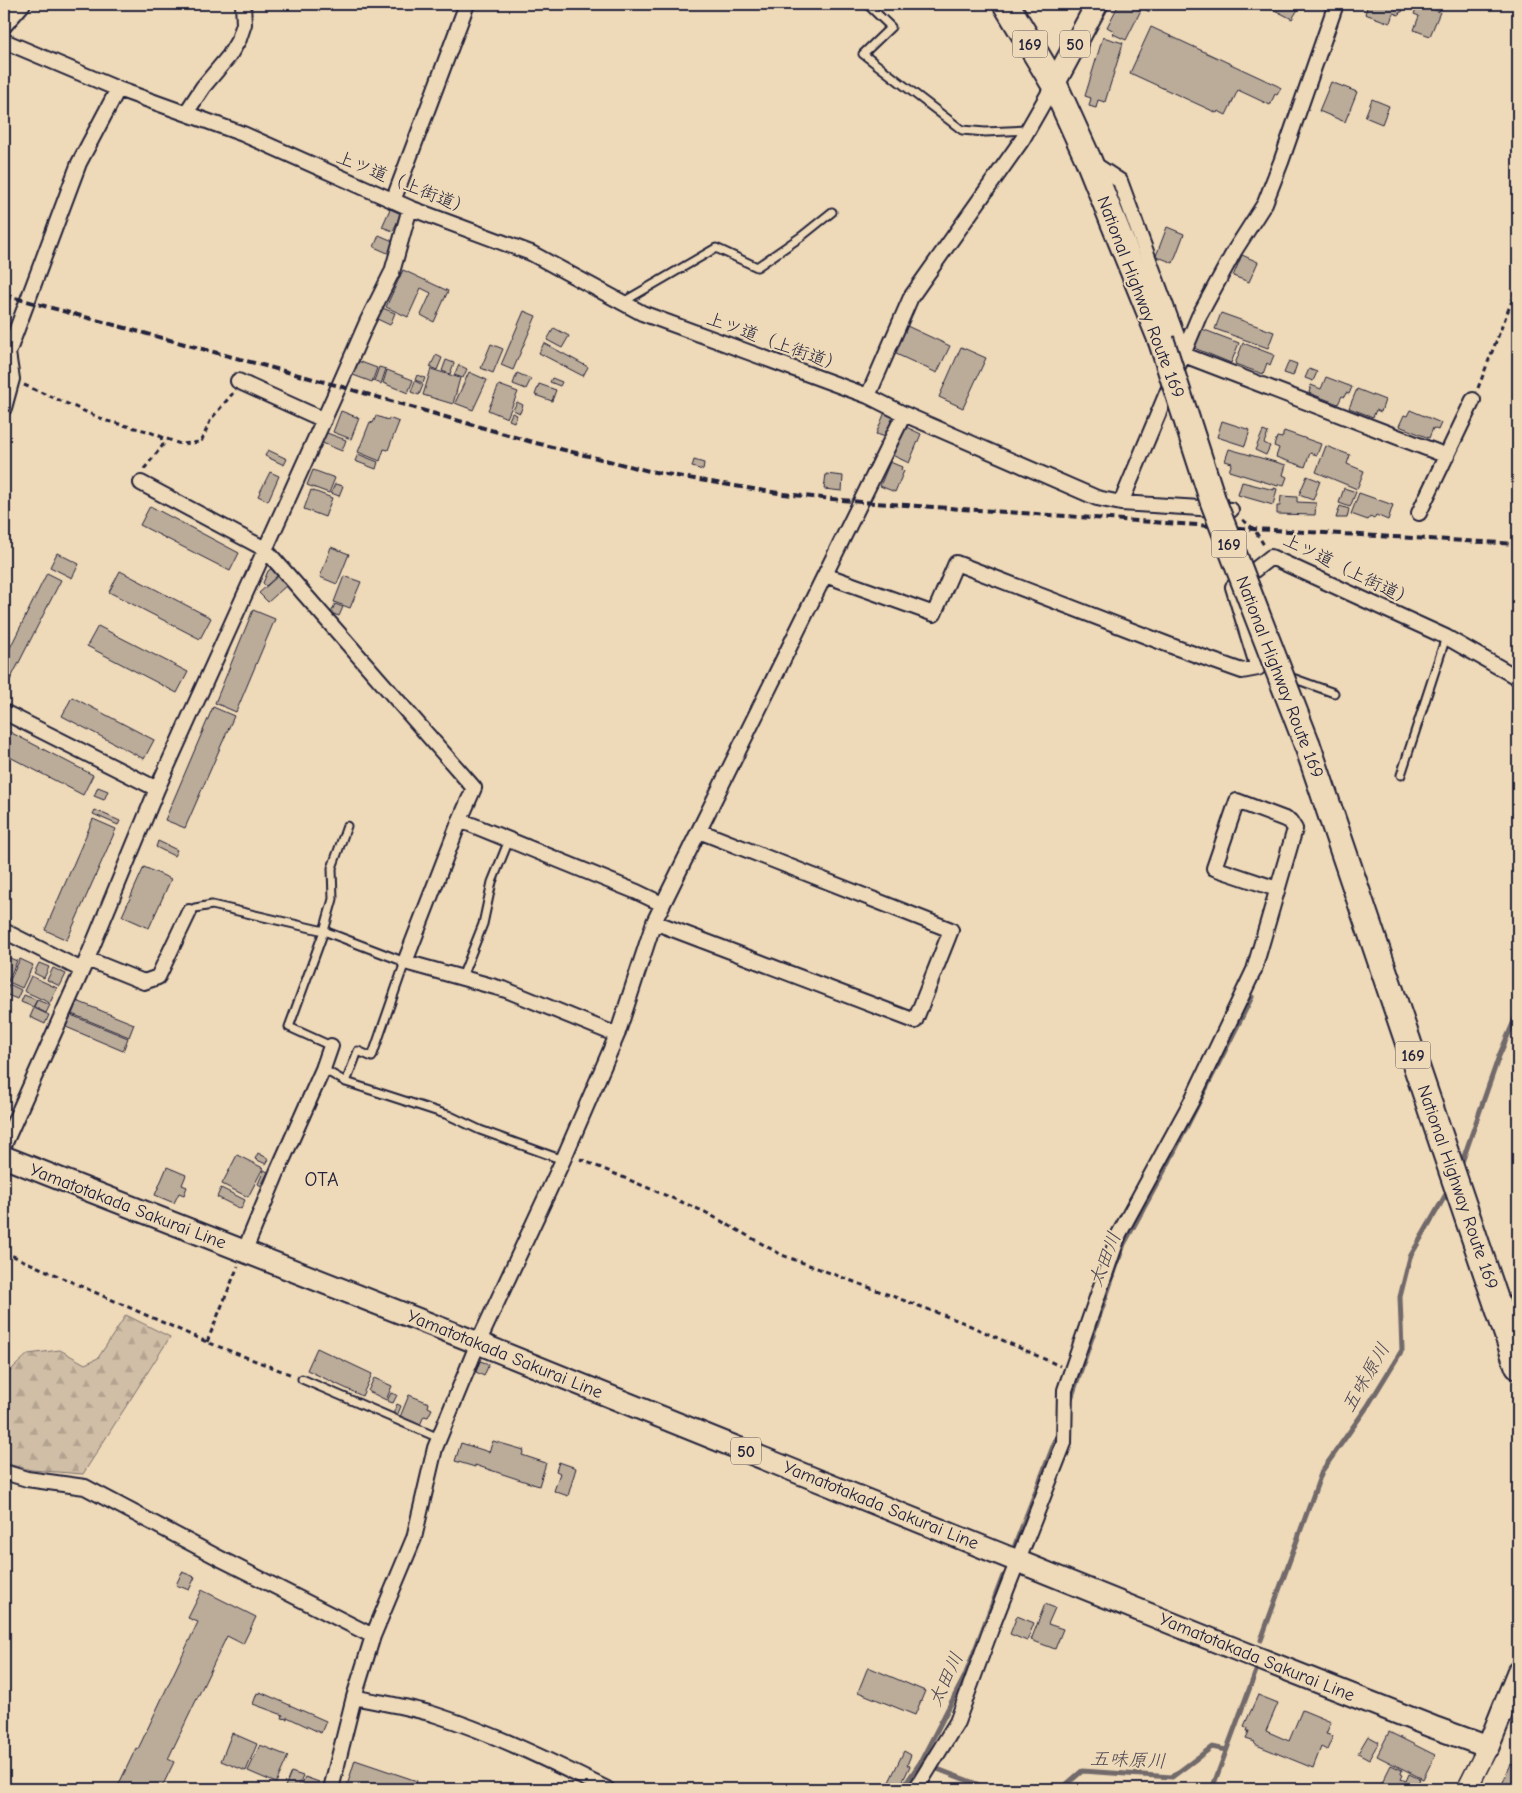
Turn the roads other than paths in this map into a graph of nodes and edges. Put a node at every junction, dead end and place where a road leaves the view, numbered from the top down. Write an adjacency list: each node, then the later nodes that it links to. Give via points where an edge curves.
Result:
1 (23, 4): 8 (street)
2 (243, 4): 12 (street, via 244,24 239,40)
3 (468, 4): 15 (street)
4 (867, 4): 13 (lane, via 891,27 863,54 962,130)
5 (1006, 4): 10 (highway, National Highway Route 169 / 169)
6 (1096, 4): 10 (main road, 50)
7 (1336, 4): 20 (street, via 1265,203 1199,316)
8 (4, 26)
9 (4, 41): 11 (street, 上ツ道（上街道）)
10 (1054, 84): 13 (street); 14 (highway, National Highway Route 169 / 169)
11 (118, 88): 12 (street, 上ツ道（上街道）); 19 (street, via 79,163)
12 (186, 113): 15 (street, 上ツ道（上街道）, via 243,134)
13 (1027, 130): 22 (street, via 911,297)
14 (1088, 159): 20 (street, via 1120,181); 63 (highway, National Highway Route 169 / 169, bridge, via 1161,340 1212,501 1307,744)
15 (393, 201): 16 (street, 上ツ道（上街道）)
16 (410, 208): 18 (street, 上ツ道（上街道）, via 532,253); 26 (street, via 392,272)
17 (832, 212): 18 (lane, via 757,267 716,248)
18 (622, 302): 22 (street, 上ツ道（上街道）, via 642,313)
19 (6, 352): 24 (street, via 12,380)
20 (1184, 355): 27 (street); 29 (street)
21 (238, 381): 26 (street)
22 (868, 396): 25 (street, 上ツ道（上街道）)
23 (1473, 400): 27 (street)
24 (4, 408)
25 (904, 414): 29 (street, 上ツ道（上街道）, via 1096,498); 33 (street)
26 (324, 420): 32 (street)
27 (1447, 456): 31 (street)
28 (141, 483): 32 (street)
29 (1121, 503): 30 (street, 上ツ道（上街道）)
30 (1231, 510)
31 (1420, 512)
32 (265, 549): 40 (street); 41 (street, via 474,788)
33 (825, 575): 35 (street, via 934,614 956,563 1242,671); 43 (street)
34 (1446, 637): 35 (street, 上ツ道（上街道）, via 1272,557 1233,587); 36 (street, 上ツ道（上街道）); 39 (lane)
35 (1258, 668): 37 (lane)
36 (1518, 678)
37 (1334, 693)
38 (4, 712): 40 (street)
39 (1401, 775)
40 (157, 789): 52 (street)
41 (460, 820): 44 (street); 51 (street)
42 (347, 826): 50 (lane, via 332,868 333,899)
43 (699, 832): 46 (street); 48 (street, via 951,930 915,1021)
44 (509, 840): 46 (street); 53 (lane, via 492,882 483,924)
45 (1277, 889): 45 (street, via 1295,829 1290,821 1237,801 1214,868); 67 (street, via 1254,970 1191,1102 1119,1234 1065,1390 1064,1443)
46 (662, 904): 48 (street)
47 (189, 912): 50 (lane, via 212,905); 52 (street, via 158,977 144,982)
48 (654, 922): 54 (street)
49 (4, 931): 52 (street)
50 (324, 932): 51 (lane); 55 (lane, via 289,1027)
51 (405, 962): 53 (street); 57 (lane, via 372,1057 358,1051)
52 (85, 965): 58 (street, via 13,1112)
53 (462, 977): 54 (street, via 506,990)
54 (617, 1035): 60 (street)
55 (330, 1046): 56 (street)
56 (323, 1069): 57 (lane); 61 (street)
57 (346, 1082): 60 (lane)
58 (4, 1145)
59 (4, 1157): 61 (main road, Yamatotakada Sakurai Line / 50)
60 (564, 1157): 62 (street)
61 (244, 1252): 62 (main road, Yamatotakada Sakurai Line / 50)
62 (478, 1343): 65 (street); 67 (main road, Yamatotakada Sakurai Line / 50)
63 (1518, 1366)
64 (302, 1379): 65 (lane)
65 (439, 1438): 68 (street, via 414,1538)
66 (4, 1472): 68 (street, via 27,1479 85,1487)
67 (1018, 1560): 71 (main road, Yamatotakada Sakurai Line / 50, via 1424,1724); 74 (street, via 957,1722)
68 (373, 1636): 70 (street)
69 (1518, 1672): 71 (main road)
70 (354, 1697): 72 (street); 73 (street, via 441,1717 540,1756)
71 (1488, 1746): 75 (street)
72 (331, 1789)
73 (607, 1789)
74 (916, 1789)
75 (1467, 1789)

